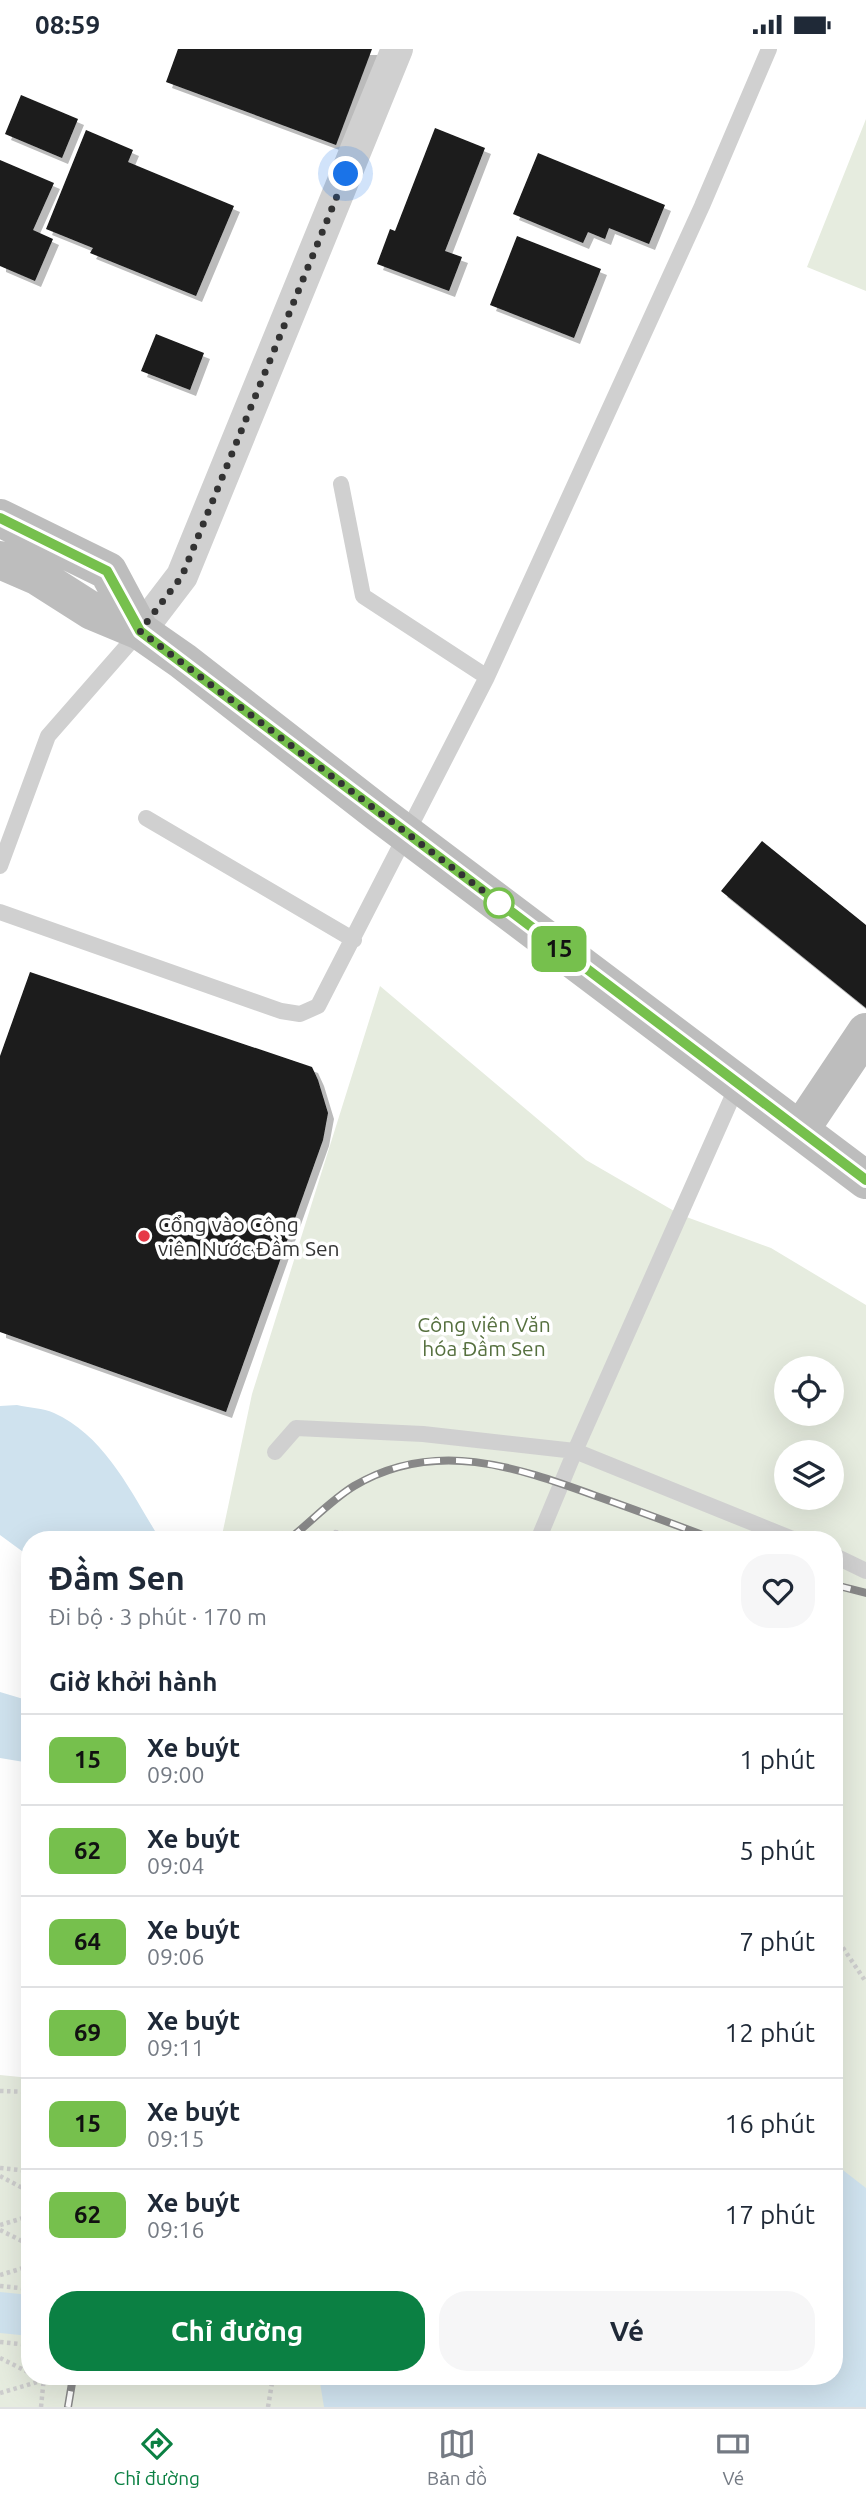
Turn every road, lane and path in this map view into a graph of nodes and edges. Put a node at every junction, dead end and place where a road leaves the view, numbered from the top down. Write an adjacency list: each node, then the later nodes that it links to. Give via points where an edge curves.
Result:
1 (397, 49): 6 (street, via 182,576)
2 (769, 49): 7 (lane, via 702,207)
3 (341, 484): 7 (lane, via 363,596)
4 (0, 518): 6 (main road, via 107,571)
5 (0, 560): 6 (main road)
6 (140, 631): 9 (main road); 10 (lane, via 48,736)
7 (487, 677): 9 (lane)
8 (146, 818): 12 (lane)
9 (408, 834): 12 (lane); 14 (main road)
10 (0, 866)
11 (0, 912): 12 (lane, via 300,1014 318,1006)
12 (354, 940)
13 (866, 1033): 15 (main road)
14 (738, 1084): 15 (main road); 17 (lane)
15 (801, 1129): 16 (main road)
16 (866, 1180)
17 (575, 1451): 18 (lane, via 423,1434 296,1428); 19 (lane); 20 (lane)
18 (275, 1452)
19 (542, 1531)
20 (773, 1531)
21 (843, 1560): 22 (lane)
22 (866, 1571)
23 (843, 1948): 24 (path)
24 (866, 1982)
25 (0, 2091): 26 (path)
26 (21, 2092)
27 (0, 2168): 28 (path)
28 (21, 2170)
29 (0, 2176): 30 (path)
30 (21, 2187)
31 (21, 2219): 32 (path)
32 (0, 2227): 33 (path)
33 (21, 2240)
34 (21, 2269): 35 (path)
35 (0, 2275)
36 (0, 2286): 37 (path)
37 (21, 2288)
38 (0, 2342): 39 (path)
39 (21, 2344)
40 (0, 2358): 41 (path)
41 (21, 2368)
42 (23, 2385): 45 (path)
43 (43, 2385): 46 (path)
44 (272, 2385): 47 (path)
45 (0, 2393)
46 (41, 2407)
47 (268, 2407)

